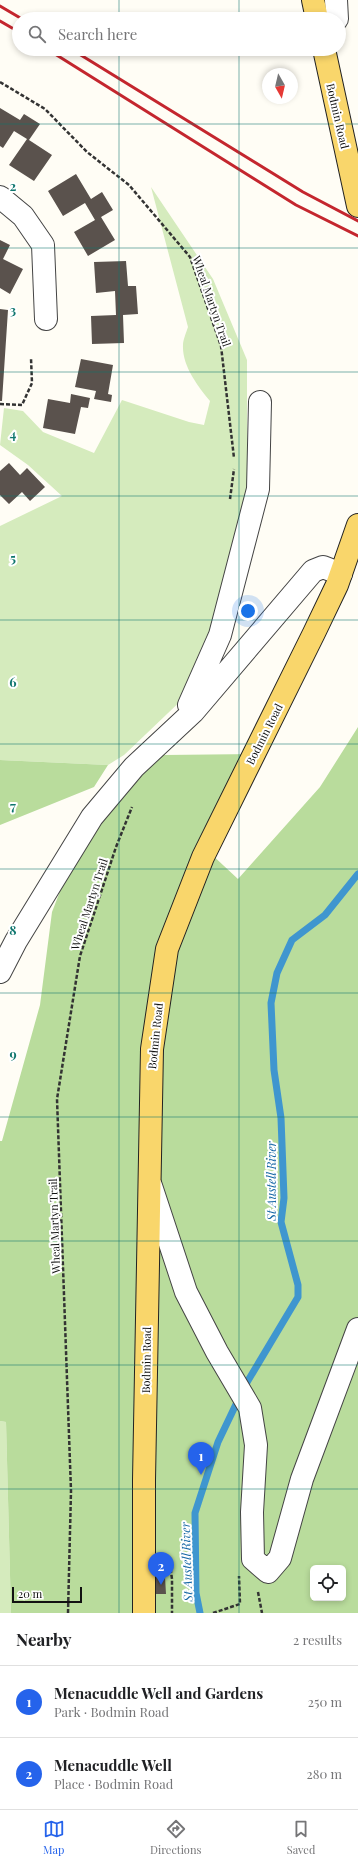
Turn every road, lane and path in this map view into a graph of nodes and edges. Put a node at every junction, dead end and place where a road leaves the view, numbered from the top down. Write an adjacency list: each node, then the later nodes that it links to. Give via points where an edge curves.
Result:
1 (313, 0): 3 (main road)
2 (336, 0): 4 (street)
3 (316, 12)
4 (337, 12)
5 (328, 56): 8 (main road, Bodmin Road)
6 (0, 82): 13 (path, Wheal Martyn Trail, via 45,109 87,152 129,185 190,258 222,346 235,463)
7 (0, 197): 9 (street, via 23,216 43,245)
8 (358, 206)
9 (46, 319)
10 (31, 358): 12 (path, via 32,383 22,405)
11 (260, 402): 16 (street, via 258,489 220,635)
12 (0, 404)
13 (230, 502)
14 (358, 525): 15 (main road, Bodmin Road)
15 (341, 574): 16 (street, via 324,567 313,571); 19 (main road, Bodmin Road, via 202,857 167,949 152,1049)
16 (183, 721): 18 (street, via 134,766 92,816)
17 (116, 847): 22 (path, Wheal Martyn Trail, via 80,956 57,1099 71,1491)
18 (0, 972)
19 (149, 1181): 20 (street, via 186,1292 250,1408 256,1445 252,1512 253,1559 268,1572 280,1558 302,1479); 23 (main road, Bodmin Road)
20 (358, 1329)
21 (168, 1552): 24 (path, via 172,1579)
22 (68, 1613)
23 (144, 1613)
24 (172, 1613)

